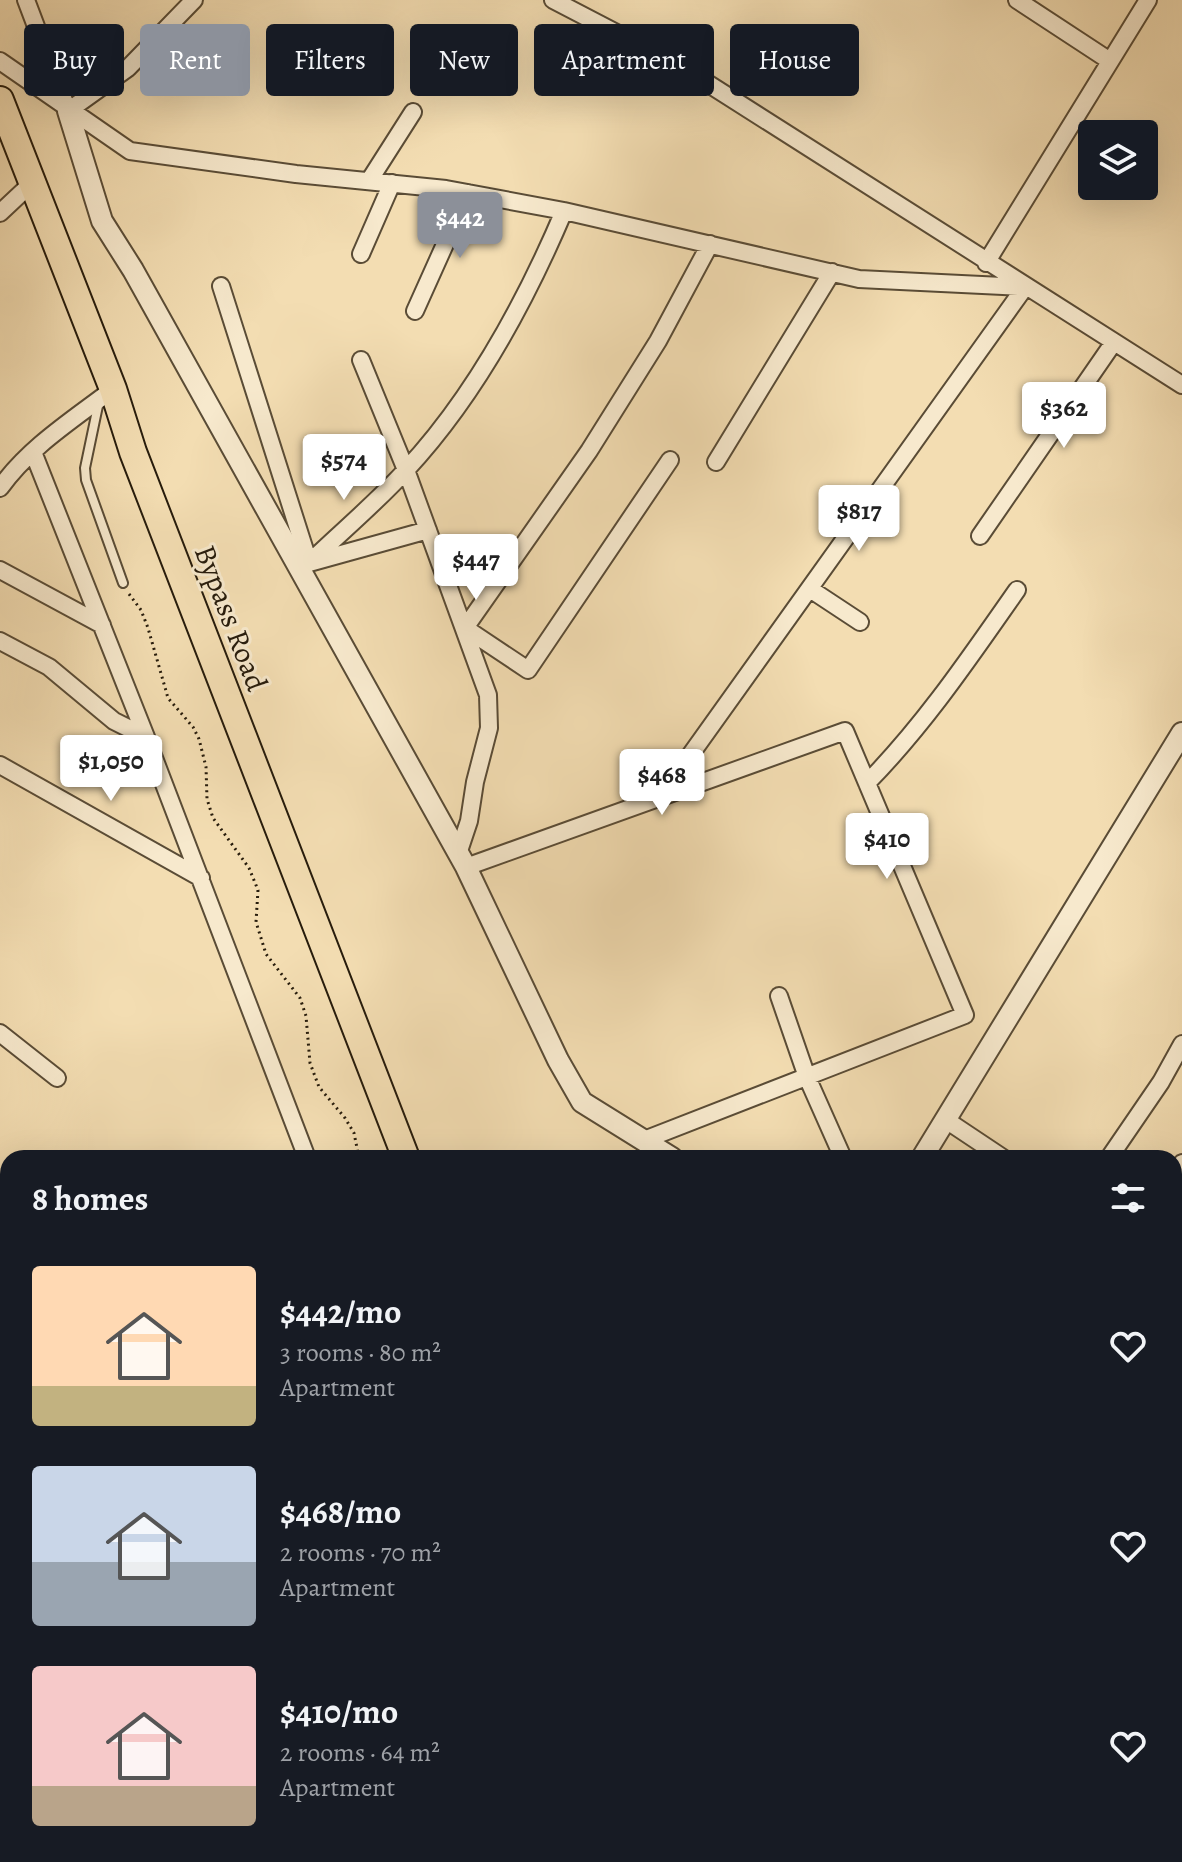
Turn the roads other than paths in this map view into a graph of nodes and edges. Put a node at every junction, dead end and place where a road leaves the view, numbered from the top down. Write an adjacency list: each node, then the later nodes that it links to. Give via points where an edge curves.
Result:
1 (26, 0): 9 (street)
2 (194, 0): 9 (street, via 128,68)
3 (553, 0): 19 (street, via 682,67)
4 (1017, 0): 7 (street)
5 (1148, 0): 7 (street)
6 (0, 61): 9 (street)
7 (1110, 61): 19 (street)
8 (0, 100): 12 (main road, Bypass Road)
9 (68, 111): 11 (street, via 130,151); 35 (street, via 102,221)
10 (413, 112): 11 (street)
11 (369, 181): 13 (street)
12 (33, 182): 16 (street); 27 (main road, Bypass Road)
13 (392, 183): 14 (street); 18 (street)
14 (468, 193): 15 (street); 23 (street)
15 (564, 211): 17 (street); 31 (street, via 535,279 480,373)
16 (0, 213)
17 (710, 244): 20 (street); 42 (street, via 658,341 589,451)
18 (361, 254)
19 (986, 263): 22 (street)
20 (832, 272): 22 (street, via 859,279); 30 (street)
21 (221, 286): 35 (street)
22 (1025, 287): 24 (street); 38 (street)
23 (415, 311)
24 (1114, 342): 26 (street); 34 (street)
25 (361, 360): 31 (street)
26 (1182, 385)
27 (106, 394): 28 (street); 37 (lane, via 86,480); 59 (main road, Bypass Road)
28 (33, 452): 32 (street); 41 (street)
29 (670, 460): 42 (street, via 528,670)
30 (716, 462)
31 (406, 470): 33 (street); 35 (street)
32 (0, 488)
33 (428, 530): 35 (street); 42 (street)
34 (980, 536)
35 (304, 565): 49 (street)
36 (0, 570): 41 (street)
37 (123, 583)
38 (810, 589): 40 (street); 48 (street)
39 (1017, 590): 47 (street, via 938,703)
40 (860, 622)
41 (102, 625): 45 (street)
42 (465, 628): 49 (street, via 488,695 489,728)
43 (0, 641): 45 (street, via 49,667 114,721)
44 (1182, 733): 56 (street)
45 (146, 737): 50 (street)
46 (0, 765): 50 (street)
47 (867, 783): 48 (street, via 845,731); 54 (street, via 965,1015)
48 (661, 796): 49 (street)
49 (462, 860): 57 (street, via 582,1102)
50 (201, 878): 58 (street)
51 (779, 996): 54 (street)
52 (0, 1033): 55 (street)
53 (1182, 1044): 64 (street)
54 (807, 1077): 57 (street); 61 (street)
55 (57, 1078)
56 (946, 1120): 62 (street); 63 (street)
57 (644, 1140): 60 (street)
58 (304, 1150)
59 (403, 1150)
60 (660, 1150)
61 (839, 1150)
62 (927, 1150)
63 (991, 1150)
64 (1114, 1150)

